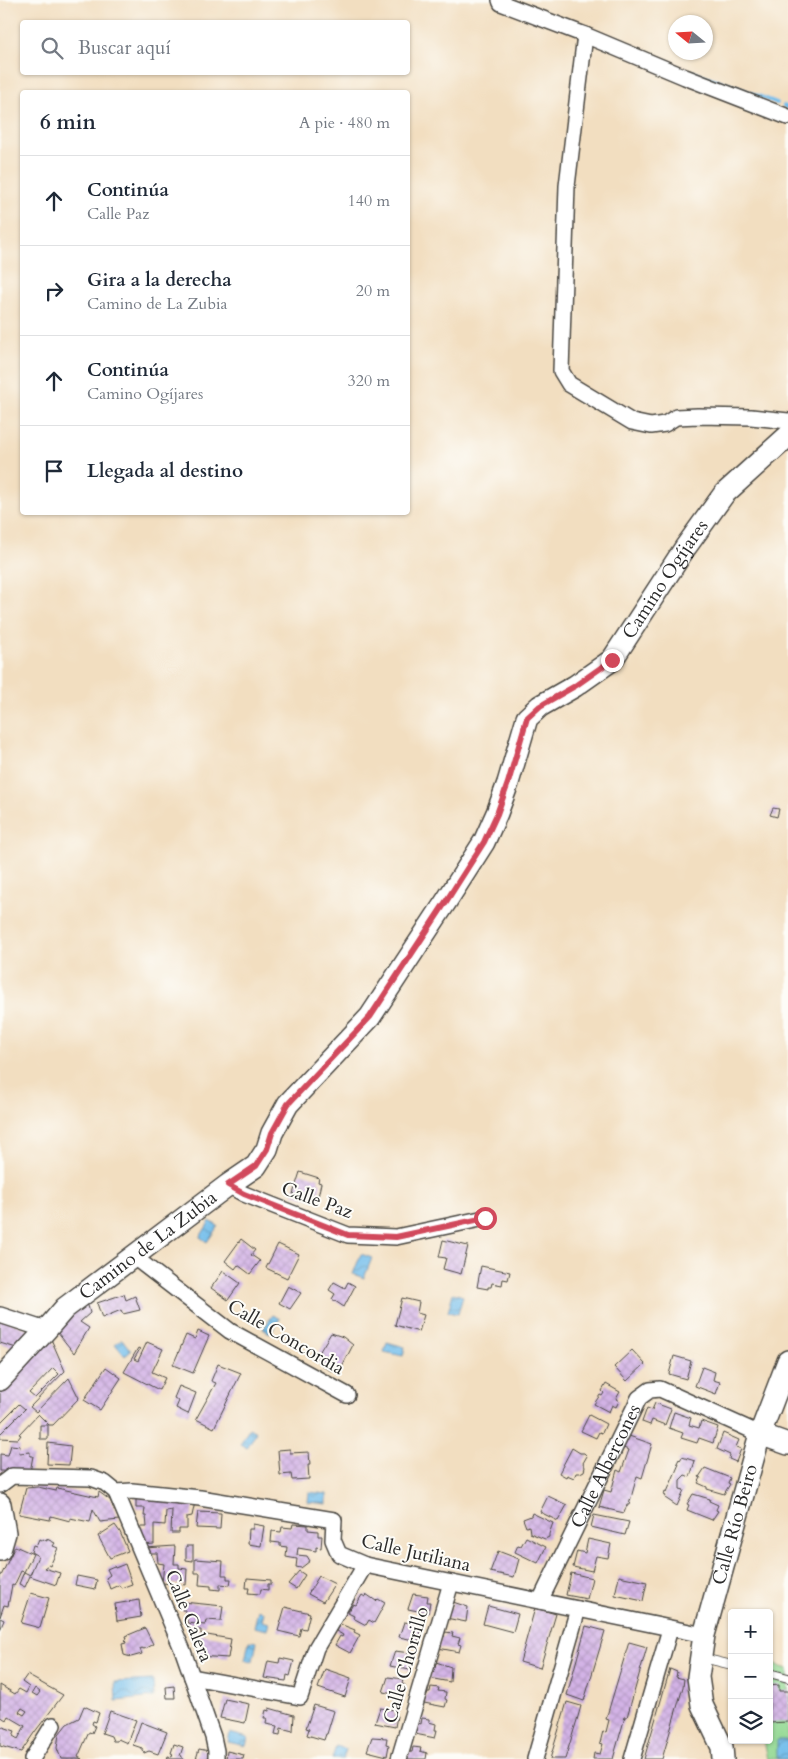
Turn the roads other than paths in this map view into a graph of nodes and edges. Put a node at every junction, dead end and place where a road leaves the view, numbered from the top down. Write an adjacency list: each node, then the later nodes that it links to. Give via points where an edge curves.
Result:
1 (500, 0): 2 (street)
2 (584, 35): 3 (street); 4 (street, via 567,186 561,371 569,384 641,425 665,424 676,417 698,416)
3 (788, 117)
4 (788, 421)
5 (788, 436): 6 (street, Camino Ogíjares, via 724,494 612,660 540,706 527,718 508,783 484,842 370,1017 288,1104)
6 (256, 1166): 7 (street, Camino de La Zubia)
7 (228, 1185): 8 (street, Calle Paz, via 348,1235 396,1237); 9 (street, Camino de La Zubia)
8 (485, 1218)
9 (134, 1257): 11 (street, Camino de La Zubia, via 65,1308); 14 (street, Calle Concordia, via 230,1331)
10 (0, 1315): 11 (street)
11 (46, 1330): 13 (street, Camino de La Zubia)
12 (788, 1361): 15 (street, Calle Río Beiro)
13 (0, 1380)
14 (347, 1395)
15 (760, 1434): 16 (street, Calle Albercones); 23 (street, Calle Albercones, via 660,1389 650,1390 639,1398); 26 (street, Calle Río Beiro)
16 (788, 1444)
17 (0, 1485): 18 (street, via 12,1476 91,1478)
18 (116, 1492): 21 (street, Calle Jutiliana, via 200,1498 334,1520 333,1540 339,1554); 30 (street, Calle Calera)
19 (0, 1504): 20 (street, via 4,1533)
20 (0, 1550)
21 (365, 1565): 22 (street, Calle Jutiliana); 30 (street, via 316,1648 300,1697)
22 (451, 1583): 23 (street, Calle Jutiliana); 35 (street, Calle Chorrillo)
23 (540, 1601): 24 (street, Calle Jutiliana)
24 (578, 1609): 25 (street, Calle Jutiliana); 36 (street)
25 (670, 1629): 26 (street, Calle Jutiliana); 37 (street)
26 (704, 1635): 27 (street, Calle Río Beiro)
27 (701, 1658): 28 (lane); 38 (street, Calle Río Beiro, via 698,1677 702,1705 722,1747)
28 (728, 1664)
29 (773, 1675): 31 (lane)
30 (192, 1677): 34 (street, Calle Calera, via 213,1737)
31 (788, 1678)
32 (53, 1725): 33 (street)
33 (32, 1759)
34 (216, 1759)
35 (399, 1759)
36 (535, 1759)
37 (632, 1759)
38 (723, 1759)

